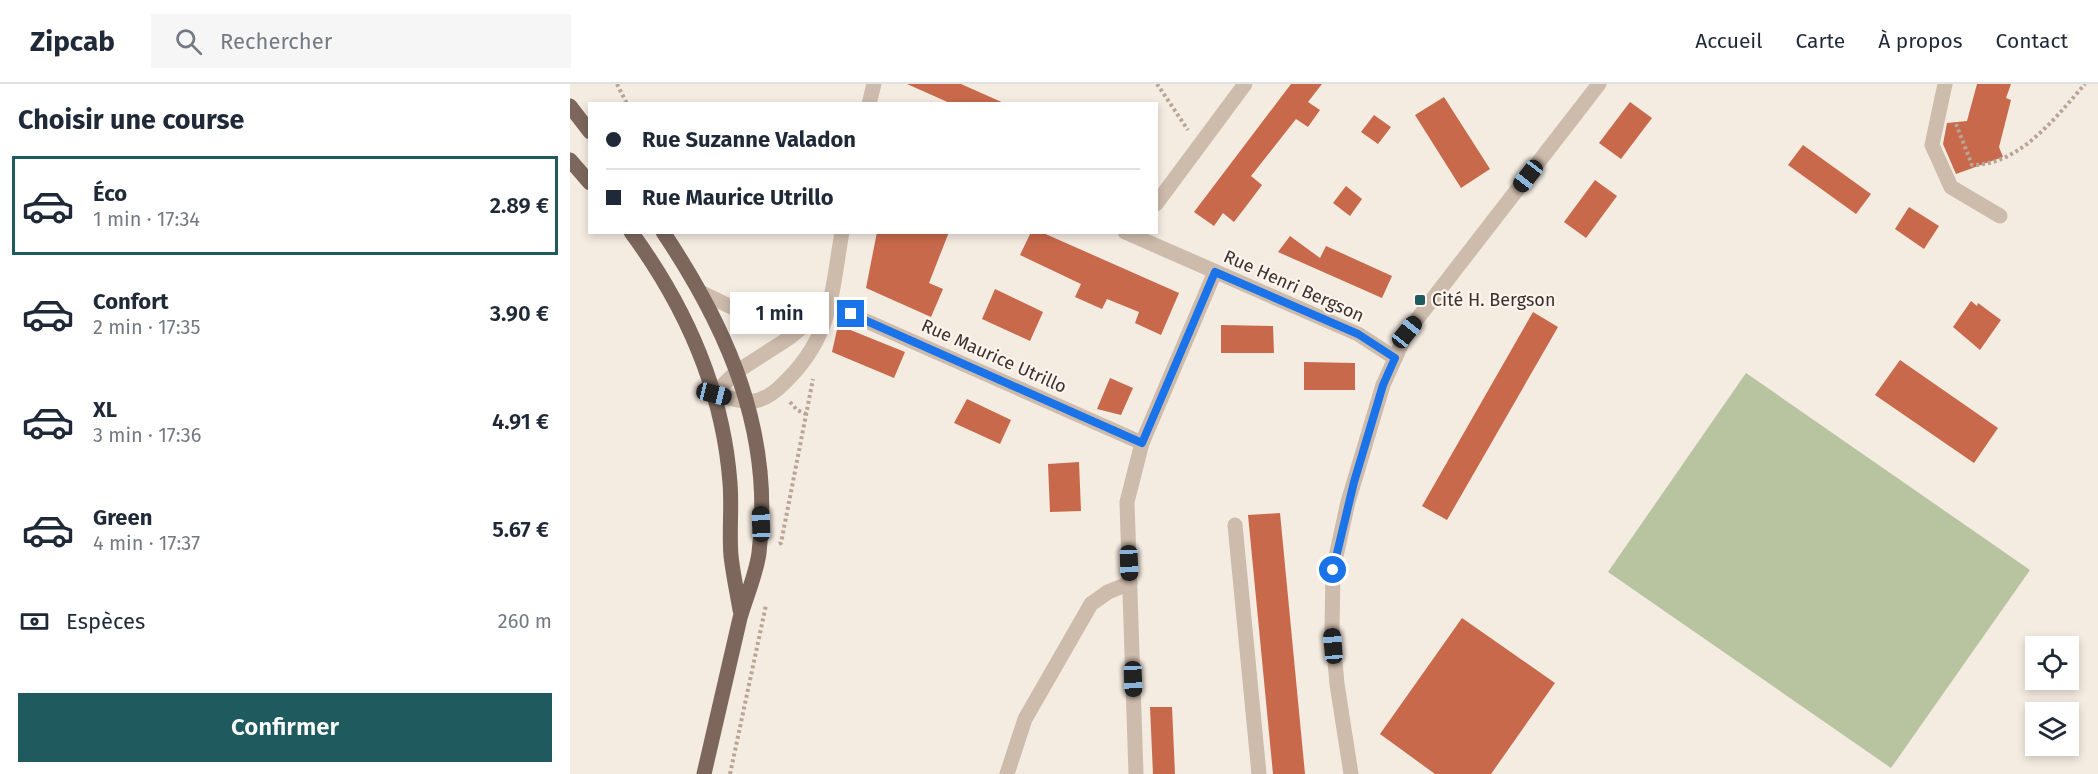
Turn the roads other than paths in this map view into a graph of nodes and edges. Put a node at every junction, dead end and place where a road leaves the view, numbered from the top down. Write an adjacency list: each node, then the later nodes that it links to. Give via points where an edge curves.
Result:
1 (874, 84): 5 (street)
2 (1245, 84): 10 (street)
3 (1599, 84): 20 (street, via 1407,332)
4 (1945, 84): 11 (street, via 1932,145 1951,187)
5 (869, 102)
6 (570, 106): 7 (main road)
7 (588, 129)
8 (570, 160): 9 (main road)
9 (588, 181)
10 (1158, 201)
11 (2000, 216)
12 (632, 234): 22 (main road, via 671,292 694,337)
13 (664, 234): 17 (main road)
14 (842, 234): 18 (street)
15 (1132, 234): 16 (street, Rue Henri Bergson)
16 (1215, 272): 20 (street, Rue Henri Bergson, via 1358,334); 24 (street)
17 (702, 293): 19 (street, via 763,322); 21 (main road)
18 (830, 305): 19 (street); 23 (street, via 825,327 797,372 764,398); 24 (street, Rue Maurice Utrillo)
19 (813, 318): 21 (street)
20 (1395, 358): 32 (street, via 1354,481 1333,570 1332,628)
21 (736, 372): 22 (street); 23 (main road)
22 (714, 394): 23 (street); 27 (main road, via 731,485 731,555)
23 (747, 402): 27 (main road, via 760,470 761,524 758,555)
24 (1142, 443): 26 (street, via 1127,502)
25 (1235, 525): 31 (street)
26 (1130, 583): 29 (street, via 1091,604 1025,719); 30 (street)
27 (741, 616): 28 (main road)
28 (704, 774)
29 (1007, 774)
30 (1136, 774)
31 (1258, 774)
32 (1351, 774)

